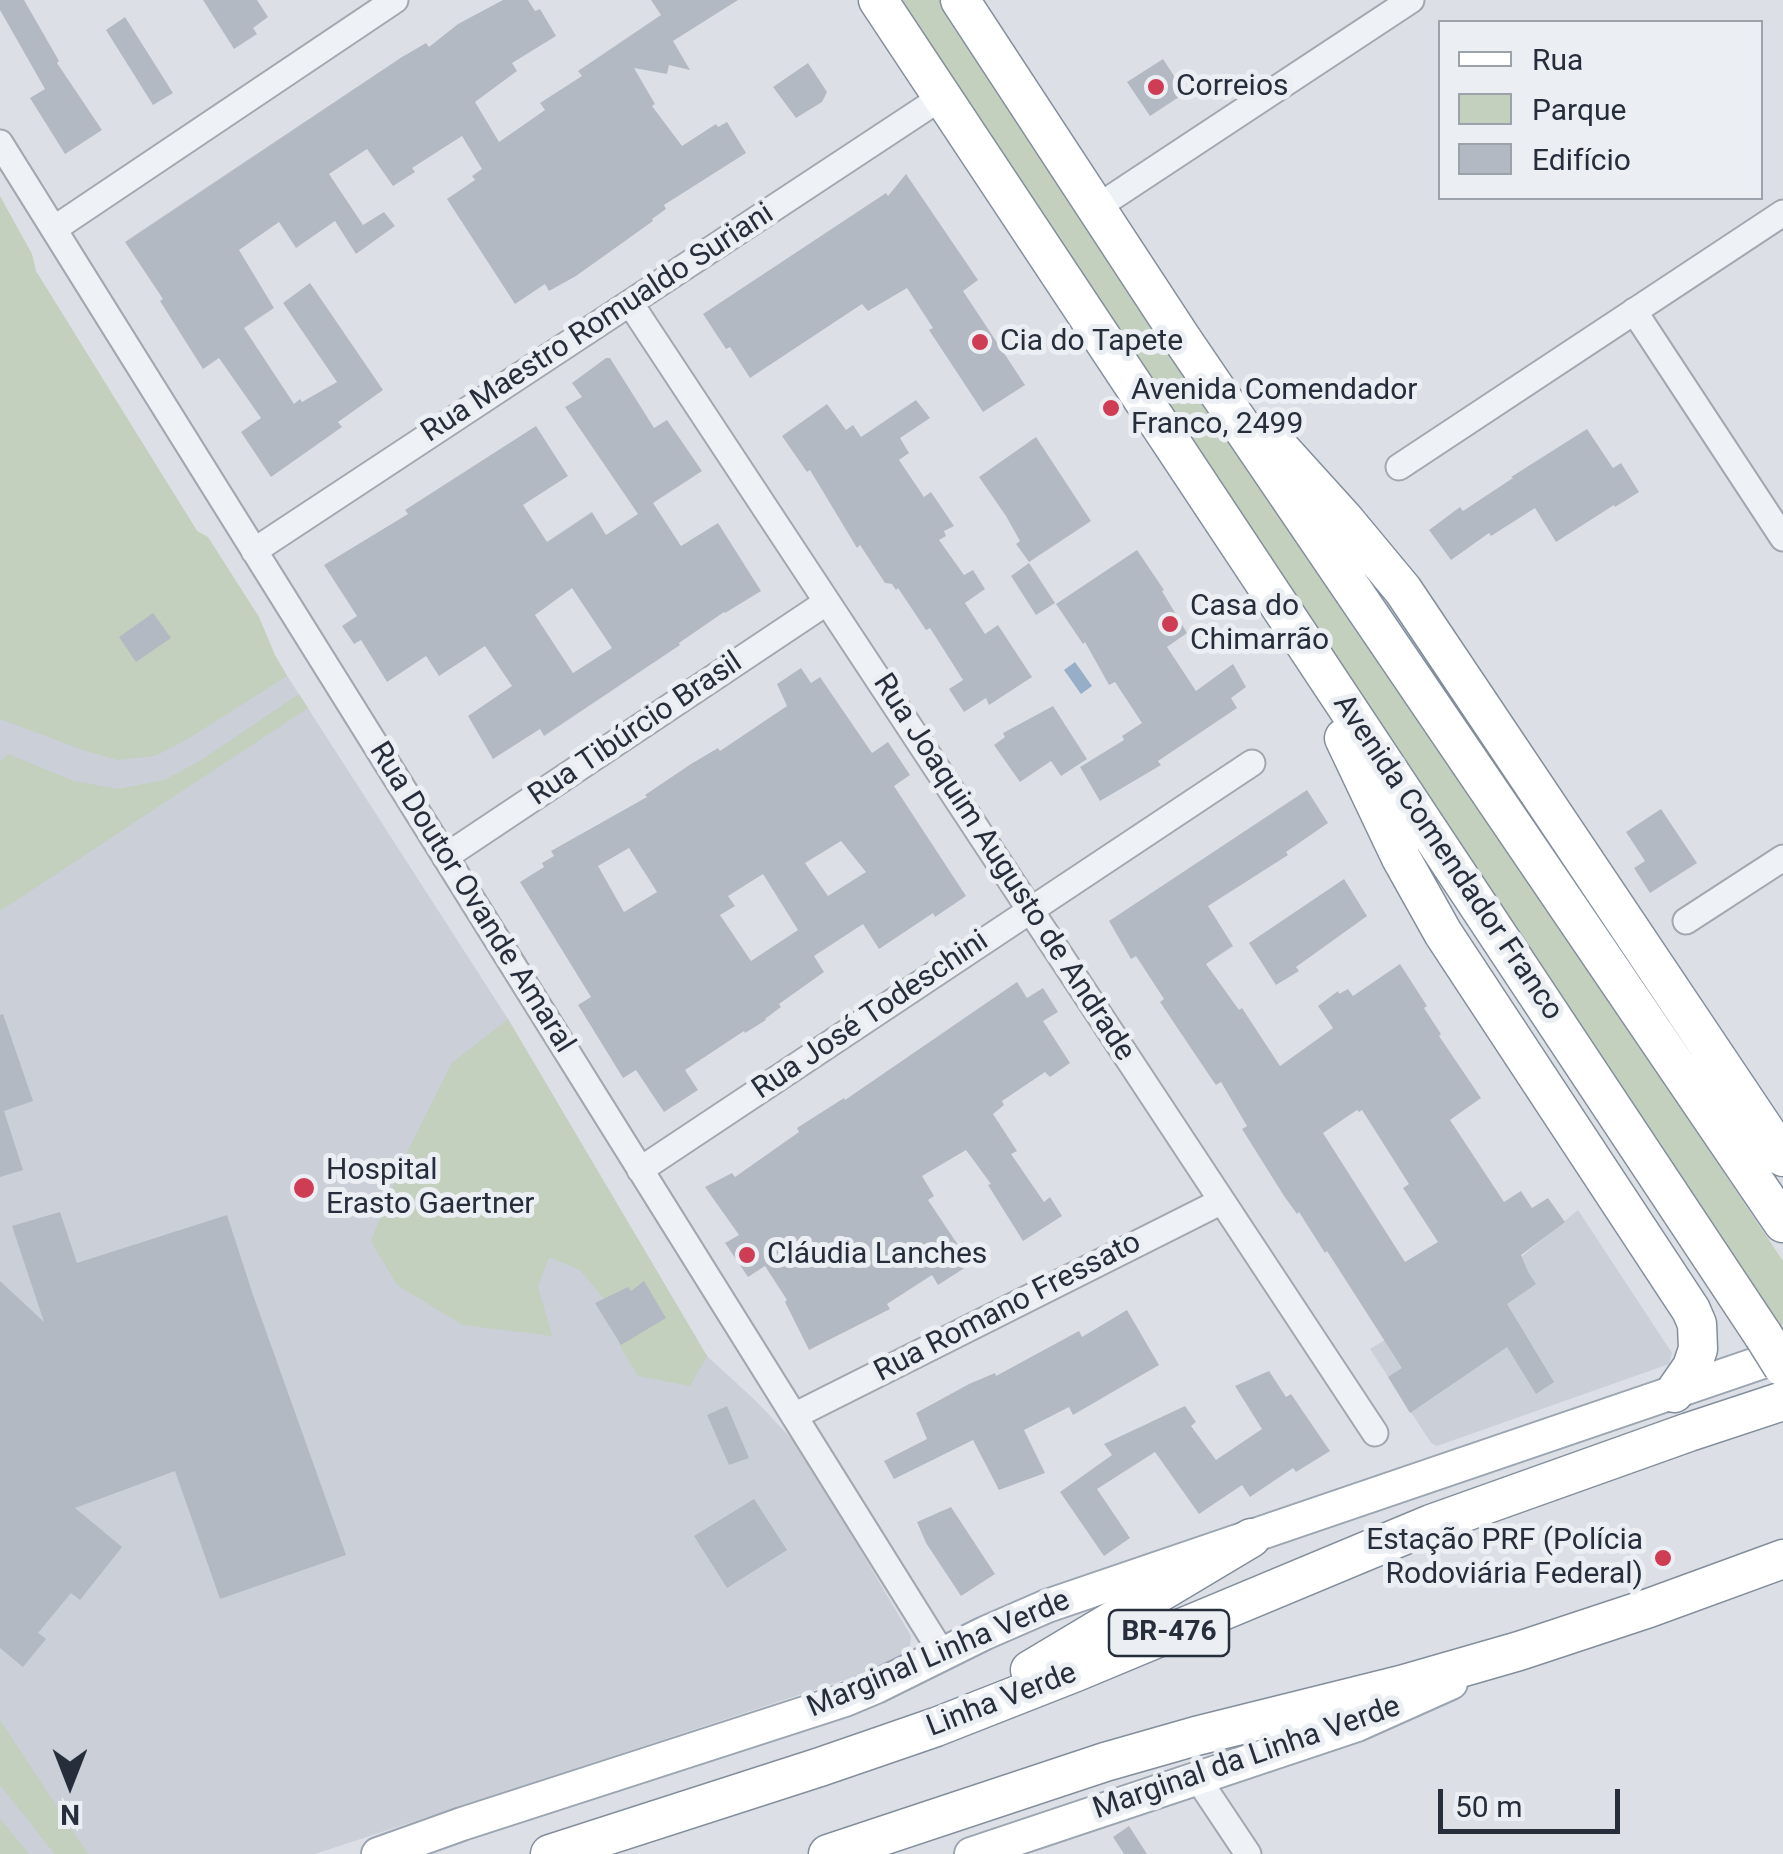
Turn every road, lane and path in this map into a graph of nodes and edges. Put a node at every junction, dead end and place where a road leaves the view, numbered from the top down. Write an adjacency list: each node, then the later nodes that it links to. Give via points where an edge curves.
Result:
1 (395, 0): 9 (street)
2 (878, 0): 5 (highway, Avenida Comendador Franco)
3 (960, 0): 7 (highway)
4 (1410, 0): 7 (street)
5 (942, 97): 10 (street, Rua Maestro Romualdo Suriani); 17 (highway, Avenida Comendador Franco)
6 (0, 143): 9 (street, Rua Doutor Ovande Amaral)
7 (1096, 208): 12 (highway)
8 (1783, 212): 11 (street)
9 (54, 229): 15 (street, Rua Doutor Ovande Amaral)
10 (630, 303): 15 (street, Rua Maestro Romualdo Suriani); 16 (street, Rua Joaquim Augusto de Andrade)
11 (1634, 311): 13 (street); 14 (street)
12 (1182, 339): 23 (highway, via 1403,590); 26 (highway)
13 (1398, 466)
14 (1783, 538)
15 (254, 551): 19 (street, Rua Doutor Ovande Amaral)
16 (828, 602): 19 (street, Rua Tibúrcio Brasil); 21 (street, Rua Joaquim Augusto de Andrade)
17 (1288, 618): 27 (highway, Avenida Comendador Franco); 28 (highway, via 1427,906 1691,1310 1698,1349)
18 (1252, 762): 21 (street, Rua José Todeschini)
19 (445, 856): 24 (street, Rua Doutor Ovande Amaral)
20 (1783, 858): 22 (street)
21 (1030, 910): 24 (street, Rua José Todeschini); 25 (street, Rua Joaquim Augusto de Andrade)
22 (1686, 921)
23 (1783, 1157)
24 (640, 1170): 30 (street, Rua Doutor Ovande Amaral)
25 (1222, 1200): 30 (street, Rua Romano Fressato); 31 (street, Rua Joaquim Augusto de Andrade)
26 (1783, 1223)
27 (1776, 1352): 28 (main road, Marginal Linha Verde)
28 (1674, 1393): 32 (main road, Marginal Linha Verde)
29 (1783, 1401): 36 (highway, Linha Verde / BR-476, via 1431,1524)
30 (794, 1416): 35 (street, Rua Doutor Ovande Amaral)
31 (1376, 1433)
32 (1251, 1538): 35 (main road, Marginal Linha Verde, via 1047,1606); 36 (highway)
33 (1783, 1559): 34 (highway)
34 (1519, 1651): 37 (main road, Marginal da Linha Verde, via 1372,1719); 41 (highway, via 1105,1762)
35 (942, 1653): 39 (main road, Marginal Linha Verde, via 845,1700)
36 (936, 1727): 40 (highway, Linha Verde / BR-476)
37 (1198, 1779): 38 (main road, Marginal da Linha Verde); 43 (street)
38 (1039, 1844): 42 (main road, Marginal da Linha Verde)
39 (378, 1854)
40 (550, 1854)
41 (828, 1854)
42 (971, 1854)
43 (1248, 1854)

